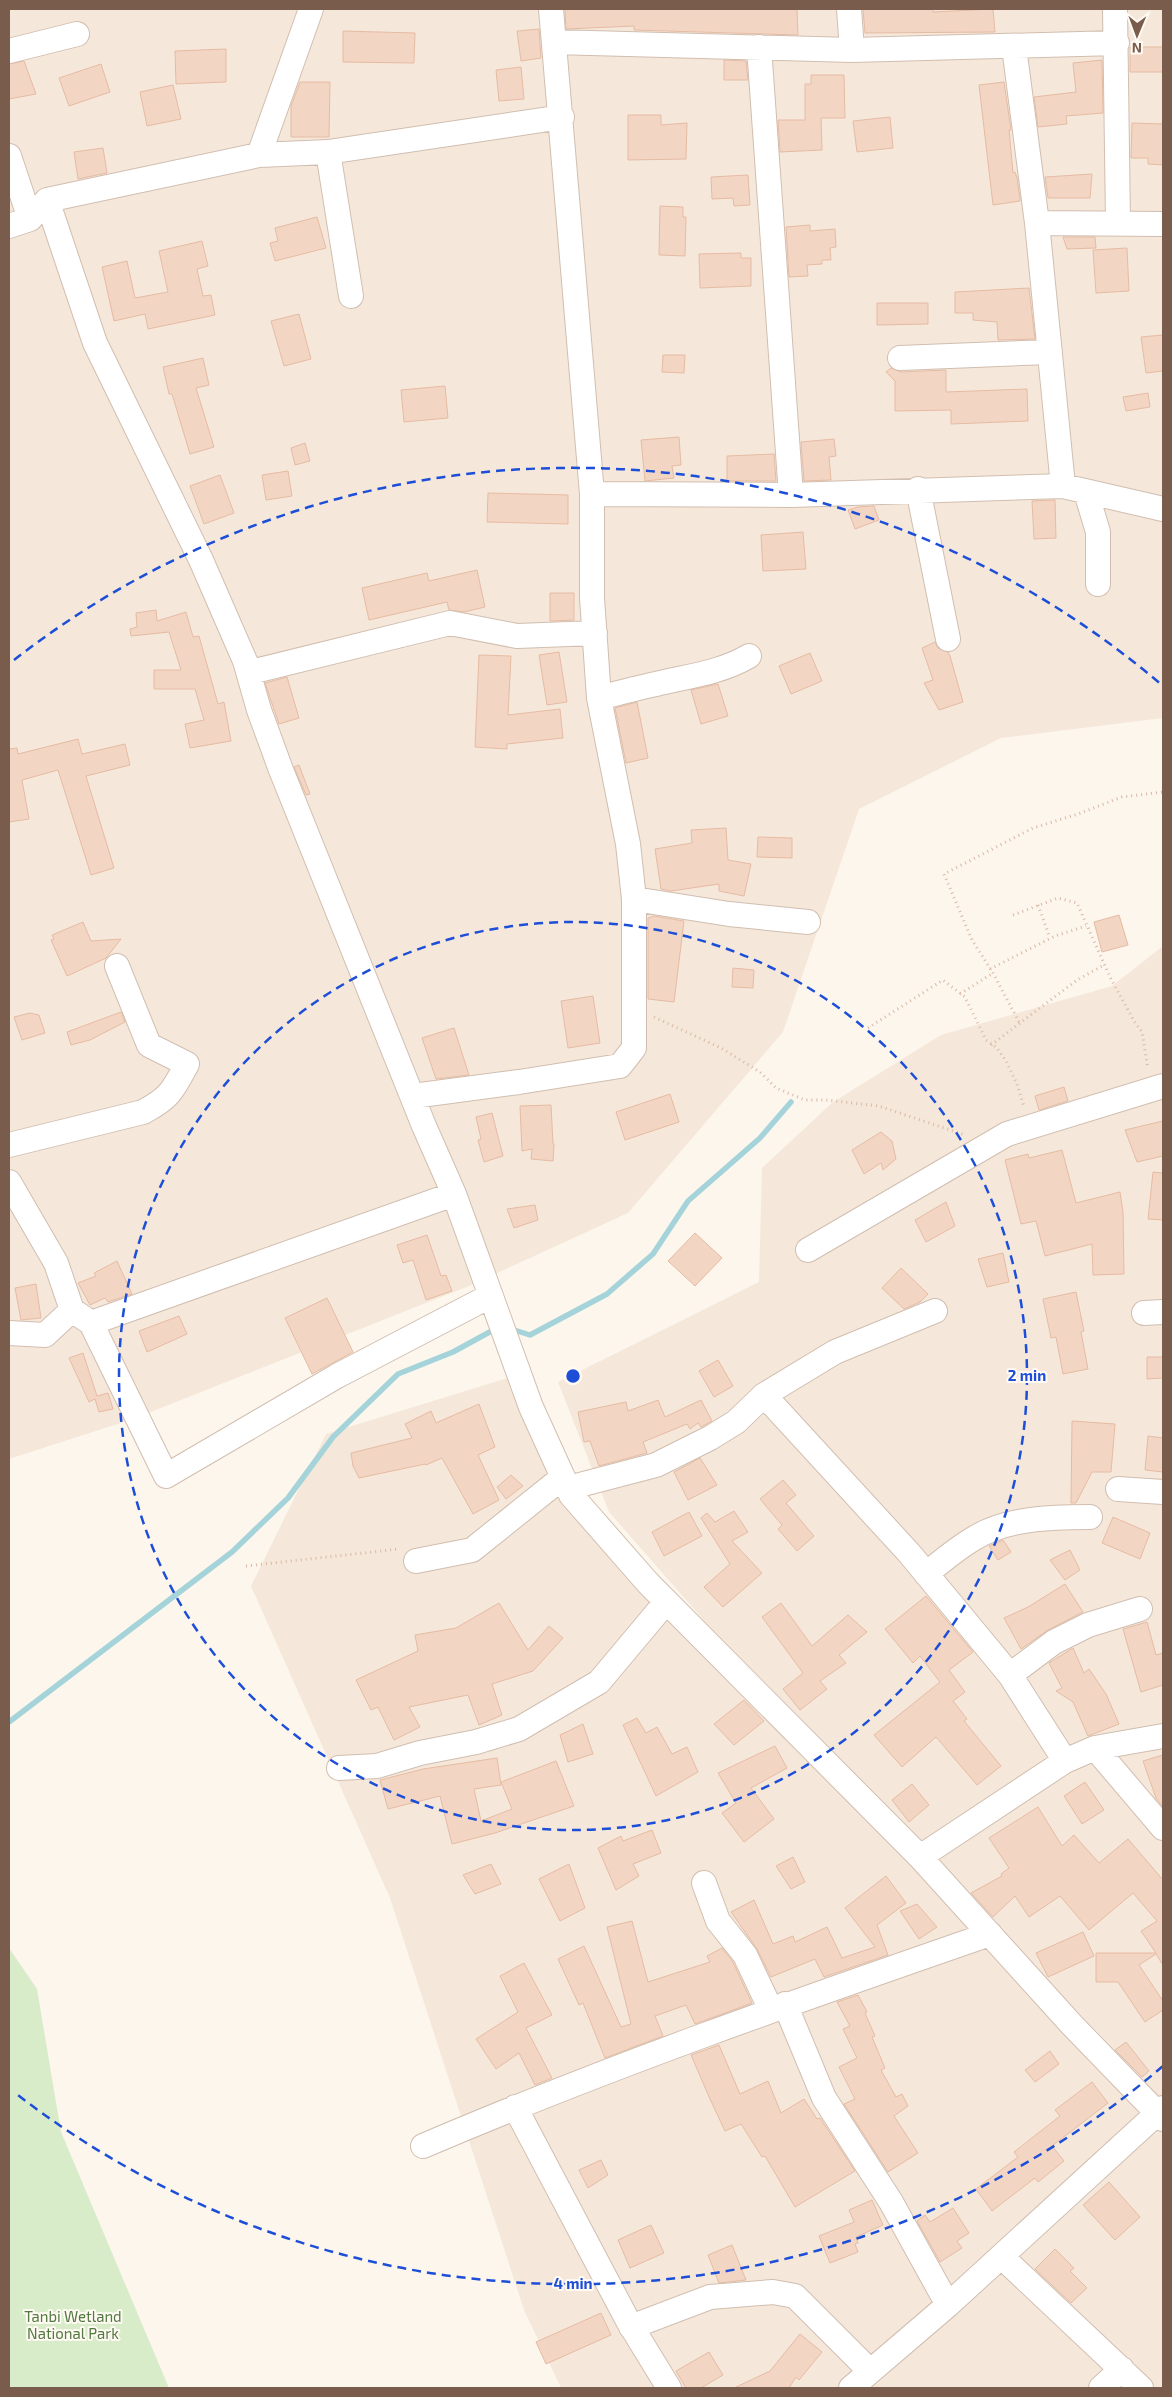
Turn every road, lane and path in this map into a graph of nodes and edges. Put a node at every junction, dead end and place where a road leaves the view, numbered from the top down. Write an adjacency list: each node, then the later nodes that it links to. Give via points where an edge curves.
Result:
1 (311, 9): 14 (street)
2 (551, 9): 6 (street)
3 (849, 9): 10 (street)
4 (1115, 9): 7 (street)
5 (77, 34): 11 (street)
6 (554, 42): 9 (street); 12 (street)
7 (1117, 43): 8 (street); 19 (street)
8 (1014, 46): 10 (street); 18 (street)
9 (759, 47): 10 (street); 28 (street)
10 (852, 50)
11 (9, 51)
12 (562, 117): 13 (street); 27 (street)
13 (328, 152): 14 (street); 21 (street)
14 (259, 155): 16 (street)
15 (9, 156): 17 (street)
16 (47, 200): 17 (street); 34 (street, via 95,343 201,560)
17 (20, 223)
18 (1037, 223): 19 (street); 22 (street)
19 (1118, 224): 20 (street)
20 (1163, 224)
21 (351, 296)
22 (1050, 352): 23 (street); 24 (street)
23 (900, 358)
24 (1063, 486): 25 (street); 26 (street)
25 (918, 489): 28 (street); 32 (street)
26 (1086, 492): 29 (street); 30 (street, via 1098,532)
27 (592, 494): 28 (street); 31 (street)
28 (791, 495)
29 (1163, 510)
30 (1098, 584)
31 (595, 633): 34 (street, via 517,636 450,623 251,672); 35 (street)
32 (948, 640)
33 (749, 656): 35 (street, via 733,666)
34 (245, 661): 53 (street, via 281,770)
35 (599, 698): 37 (street, via 628,844)
36 (1163, 792): 45 (path, via 1122,797 1033,828 944,874 972,940)
37 (634, 899): 40 (street); 48 (street)
38 (1038, 905): 39 (path); 41 (path, via 1058,898 1077,903); 42 (path)
39 (1013, 915)
40 (808, 922)
41 (1086, 926): 42 (path); 44 (path)
42 (1050, 938): 45 (path)
43 (117, 966): 56 (street, via 149,1045 187,1064 172,1091 162,1102 143,1112)
44 (1104, 966): 49 (path, via 1077,980); 52 (path, via 1142,1032)
45 (990, 969): 46 (path)
46 (993, 973): 47 (path); 49 (path)
47 (960, 994): 50 (path, via 943,980); 51 (path, via 965,997)
48 (634, 1010): 53 (street, via 634,1048 620,1066); 55 (path, via 664,1020 721,1048 760,1072 776,1088 805,1100 879,1106)
49 (1019, 1022): 51 (path)
50 (868, 1028)
51 (991, 1045): 54 (path, via 1006,1061 1017,1084)
52 (1158, 1088): 54 (street)
53 (413, 1096): 58 (street)
54 (1030, 1127): 55 (street)
55 (991, 1143): 59 (street)
56 (9, 1145)
57 (9, 1182): 62 (street, via 56,1264)
58 (454, 1194): 60 (street); 62 (street)
59 (808, 1250)
60 (490, 1296): 62 (street, via 337,1376 166,1476); 65 (street, via 531,1407)
61 (935, 1310): 64 (street, via 835,1352)
62 (81, 1317): 63 (street, via 45,1334)
63 (9, 1333)
64 (764, 1395): 65 (street, via 736,1422 656,1465); 71 (street)
65 (565, 1482): 69 (street, via 472,1550); 72 (street, via 571,1495)
66 (1118, 1490): 67 (street)
67 (1163, 1492)
68 (1090, 1517): 71 (street, via 1004,1524 973,1538)
69 (416, 1561): 70 (path, via 413,1547)
70 (246, 1566)
71 (926, 1574): 74 (street)
72 (666, 1602): 78 (street, via 598,1682 519,1729 377,1766); 80 (street)
73 (1140, 1609): 74 (street, via 1088,1625 1054,1642)
74 (1010, 1675): 77 (street)
75 (1163, 1736): 76 (street)
76 (1095, 1748): 77 (street); 79 (street)
77 (1065, 1761): 80 (street)
78 (339, 1768)
79 (1163, 1828)
80 (920, 1857): 82 (street)
81 (704, 1883): 83 (street, via 718,1921 745,1955)
82 (990, 1934): 83 (street); 85 (street)
83 (778, 2007): 84 (street); 88 (street, via 824,2098 891,2202)
84 (515, 2107): 86 (street); 89 (street)
85 (1161, 2114): 87 (street)
86 (423, 2146)
87 (1002, 2257): 88 (street); 90 (street)
88 (948, 2305): 91 (street)
89 (631, 2327): 91 (street, via 710,2297 773,2292 795,2296); 92 (street)
90 (1122, 2370): 94 (street); 95 (street)
91 (870, 2371): 93 (street)
92 (669, 2388)
93 (850, 2388)
94 (1101, 2388)
95 (1141, 2388)

